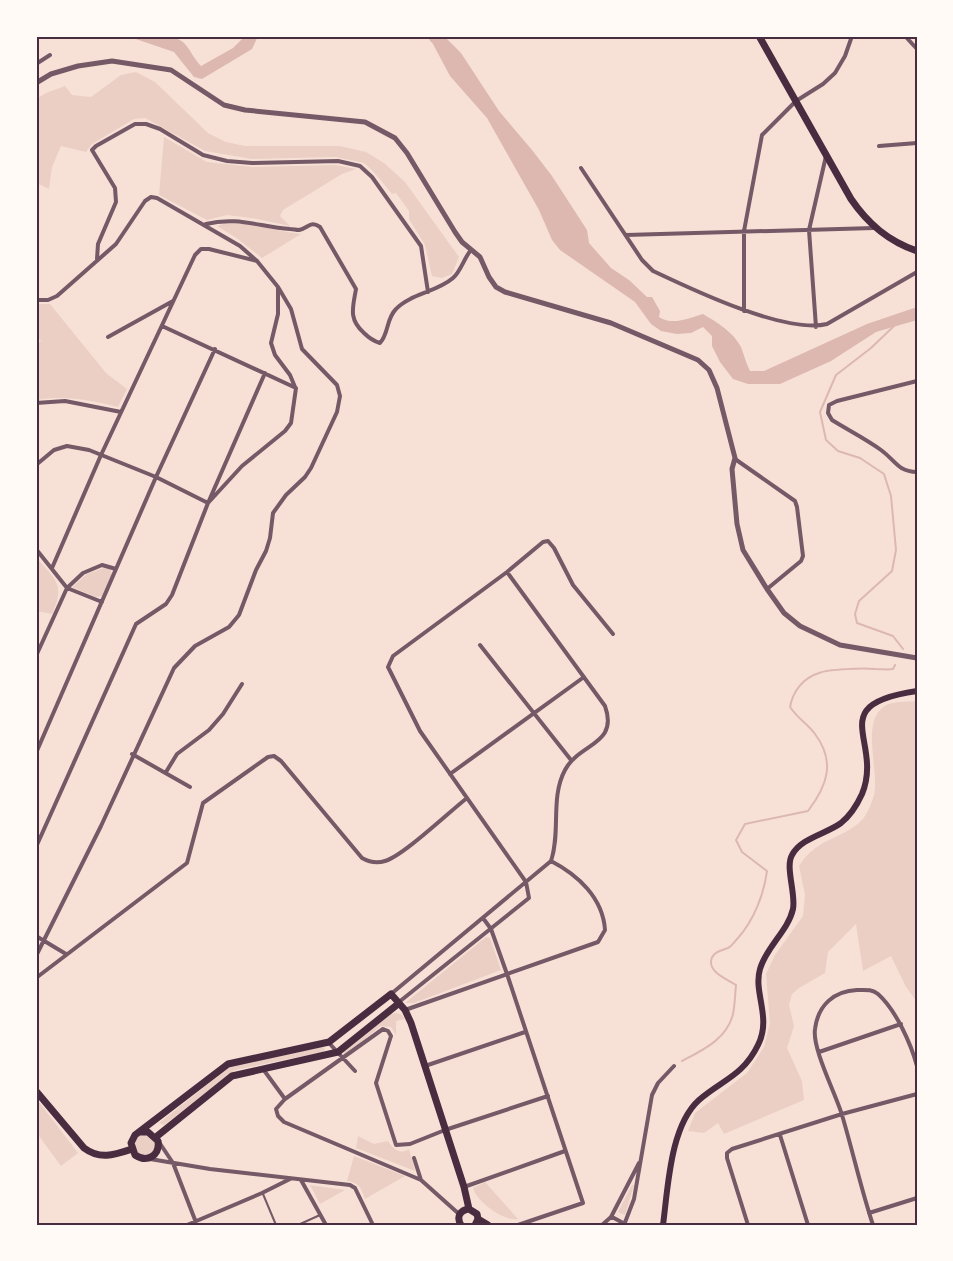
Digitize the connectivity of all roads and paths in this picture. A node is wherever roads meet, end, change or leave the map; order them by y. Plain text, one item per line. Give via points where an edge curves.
1 (759, 36) edge
2 (852, 36) edge
3 (906, 36) edge
4 (917, 40) edge
5 (916, 48) edge
6 (50, 56) dead end
7 (36, 64) edge
8 (36, 83) edge
9 (796, 101) junction
10 (917, 143) edge
11 (879, 146) dead end
12 (826, 155) junction
13 (581, 168) dead end
14 (206, 224) junction
15 (874, 228) junction
16 (809, 230) junction
17 (744, 231) junction
18 (625, 235) junction
19 (471, 250) junction
20 (917, 251) edge
21 (97, 260) junction
22 (257, 261) junction
23 (917, 272) edge
24 (278, 287) junction
25 (428, 292) junction
26 (36, 300) edge
27 (174, 301) junction
28 (744, 311) junction
29 (162, 326) junction
30 (816, 327) junction
31 (108, 337) dead end
32 (215, 349) junction
33 (265, 373) junction
34 (917, 381) edge
35 (296, 388) junction
36 (36, 403) edge
37 (121, 412) junction
38 (101, 455) junction
39 (735, 458) junction
40 (36, 465) edge
41 (917, 472) edge
42 (156, 477) junction
43 (208, 503) junction
44 (36, 549) edge
45 (52, 568) junction
46 (116, 569) junction
47 (507, 572) junction
48 (67, 588) junction
49 (767, 589) junction
50 (102, 602) junction
51 (613, 634) dead end
52 (480, 645) dead end
53 (36, 656) edge
54 (917, 658) edge
55 (584, 677) junction
56 (242, 684) dead end
57 (917, 691) edge
58 (533, 714) junction
59 (36, 753) edge
60 (132, 754) junction
61 (571, 760) junction
62 (166, 772) junction
63 (450, 774) junction
64 (190, 787) dead end
65 (466, 798) junction
66 (36, 847) edge
67 (551, 861) junction
68 (526, 882) junction
69 (483, 918) junction
70 (491, 929) junction
71 (36, 936) edge
72 (44, 942) junction
73 (66, 954) junction
74 (36, 956) edge
75 (507, 974) junction
76 (36, 978) edge
77 (391, 994) junction
78 (398, 1004) junction
79 (405, 1010) junction
80 (901, 1024) junction
81 (525, 1032) junction
82 (328, 1042) junction
83 (338, 1052) junction
84 (819, 1052) junction
85 (344, 1059) junction
86 (425, 1066) junction
87 (674, 1066) dead end
88 (917, 1066) edge
89 (263, 1069) junction
90 (355, 1071) dead end
91 (36, 1091) edge
92 (917, 1094) edge
93 (548, 1096) junction
94 (285, 1099) junction
95 (842, 1114) junction
96 (445, 1130) junction
97 (139, 1132) junction
98 (780, 1135) junction
99 (157, 1139) junction
100 (132, 1149) junction
101 (564, 1151) junction
102 (642, 1157) junction
103 (414, 1158) dead end
104 (147, 1159) junction
105 (173, 1163) junction
106 (291, 1178) junction
107 (301, 1180) junction
108 (422, 1180) junction
109 (464, 1187) junction
110 (262, 1193) junction
111 (917, 1198) edge
112 (469, 1209) junction
113 (869, 1213) junction
114 (321, 1215) junction
115 (459, 1215) junction
116 (611, 1217) junction
117 (477, 1222) edge
118 (196, 1223) edge
119 (187, 1225) edge
120 (276, 1225) edge
121 (298, 1225) edge
122 (326, 1225) edge
123 (373, 1225) edge
124 (461, 1225) edge
125 (488, 1225) edge
126 (518, 1225) edge
127 (602, 1225) edge
128 (625, 1225) edge
129 (663, 1225) edge
130 (747, 1225) edge
131 (808, 1225) edge
132 (873, 1225) edge

1 - 9 main road
2 - 9 street via 835,73
3 - 5 street
4 - 5 street
6 - 7 street
8 - 19 street via 78,66 112,61 171,70 224,105 365,122 395,138 454,232
9 - 12 main road
9 - 17 street via 762,135
10 - 11 street
12 - 15 main road via 851,199
12 - 16 street
13 - 18 street
14 - 21 street via 151,197 116,244
14 - 22 street
14 - 25 street via 219,220 300,230 311,223 320,227 356,289 352,318 373,341 380,343 385,338 389,320 401,304
15 - 16 street
15 - 20 main road
16 - 17 street
16 - 30 street
17 - 18 street
17 - 28 street
18 - 28 street via 653,271
19 - 25 street via 454,277
19 - 39 street via 480,257 496,287 505,292 611,323 698,360 709,370 717,388
21 - 25 street via 98,244 116,202 115,188 92,150 135,124 146,124 203,155 227,161 338,161 360,166 421,246
21 - 26 street via 57,296
22 - 24 street
22 - 27 street via 201,249
23 - 30 street
24 - 35 street via 278,314 271,343
24 - 60 street via 291,309 302,349 337,385 337,412 311,468 273,513 266,551 239,615 229,627 195,646 174,668
27 - 29 street
27 - 31 street
28 - 30 street
29 - 32 street
29 - 37 street
32 - 33 street
32 - 42 street
33 - 35 street
33 - 43 street
34 - 41 street via 837,401 830,405 828,413 832,420 883,451 898,467
35 - 43 street via 291,423
36 - 37 street via 65,402
37 - 38 street
38 - 40 street via 67,446 54,450
38 - 42 street
38 - 45 street
39 - 49 street via 732,469 743,550
39 - 49 street via 795,501 797,507 803,556
42 - 43 street
42 - 46 street
43 - 66 street via 172,595 166,604 136,624
44 - 45 street
45 - 48 street
46 - 48 street via 102,565 83,573
46 - 50 street
47 - 51 street via 548,541 573,585
47 - 55 street
47 - 63 street via 389,662 420,731
48 - 50 street
48 - 53 street
49 - 54 street via 784,613 800,626 840,645
50 - 59 street
52 - 58 street
55 - 58 street
55 - 61 street via 605,706 609,726 602,738
56 - 62 street via 224,714 177,754
57 - 129 main road via 885,697 866,712 861,730 867,776 858,802 840,824 804,843 791,855 793,909 760,966 764,1018 759,1044 737,1074 699,1100 683,1123 676,1142
58 - 61 street via 542,720
58 - 63 street
60 - 62 street
60 - 72 street
61 - 67 street via 559,784 556,845
62 - 64 street
63 - 65 street
65 - 68 street
65 - 73 street via 395,857 369,862 281,761 268,757 203,803 187,863
67 - 68 street
67 - 75 street via 580,880 601,910 605,930 598,942
68 - 69 street
68 - 70 street via 529,898
69 - 70 street
69 - 77 street
70 - 75 street
70 - 78 street
71 - 72 street
72 - 73 street
72 - 74 street
73 - 76 street
75 - 79 street
75 - 81 street
77 - 78 main road
77 - 82 main road
78 - 79 main road
78 - 83 main road
79 - 86 main road
80 - 84 street
80 - 84 street via 878,994 869,990 846,991 832,996 817,1017 814,1032
80 - 88 street
81 - 86 street
81 - 93 street
82 - 83 street
82 - 97 main road via 228,1064
83 - 85 street
83 - 89 main road
84 - 95 street
85 - 90 street
85 - 94 street
85 - 96 street via 383,1029 388,1031 391,1036 376,1083 396,1145 410,1144
86 - 96 main road
87 - 102 street via 652,1095
89 - 94 street
89 - 99 main road via 232,1076
91 - 100 main road via 89,1152 107,1156
92 - 95 street
93 - 96 street
93 - 101 street
94 - 108 street via 276,1109 284,1122
95 - 98 street
95 - 113 street
96 - 109 main road
97 - 99 main road via 148,1132
97 - 100 main road via 133,1138
98 - 130 street via 727,1153
98 - 131 street
99 - 104 main road via 158,1150
99 - 105 street
100 - 104 main road via 138,1158
101 - 109 street
101 - 126 street via 583,1203
102 - 116 street
102 - 128 street
103 - 108 street
104 - 105 street
105 - 106 street
105 - 118 street
106 - 107 street
106 - 110 street
107 - 114 street
107 - 123 street via 355,1188
108 - 115 street
109 - 112 main road
110 - 118 street
110 - 120 lane
111 - 113 street
112 - 115 main road
112 - 117 main road via 475,1212
113 - 132 street
114 - 121 lane
114 - 122 street
115 - 124 main road
116 - 127 street
116 - 128 street
117 - 125 main road
118 - 119 street

